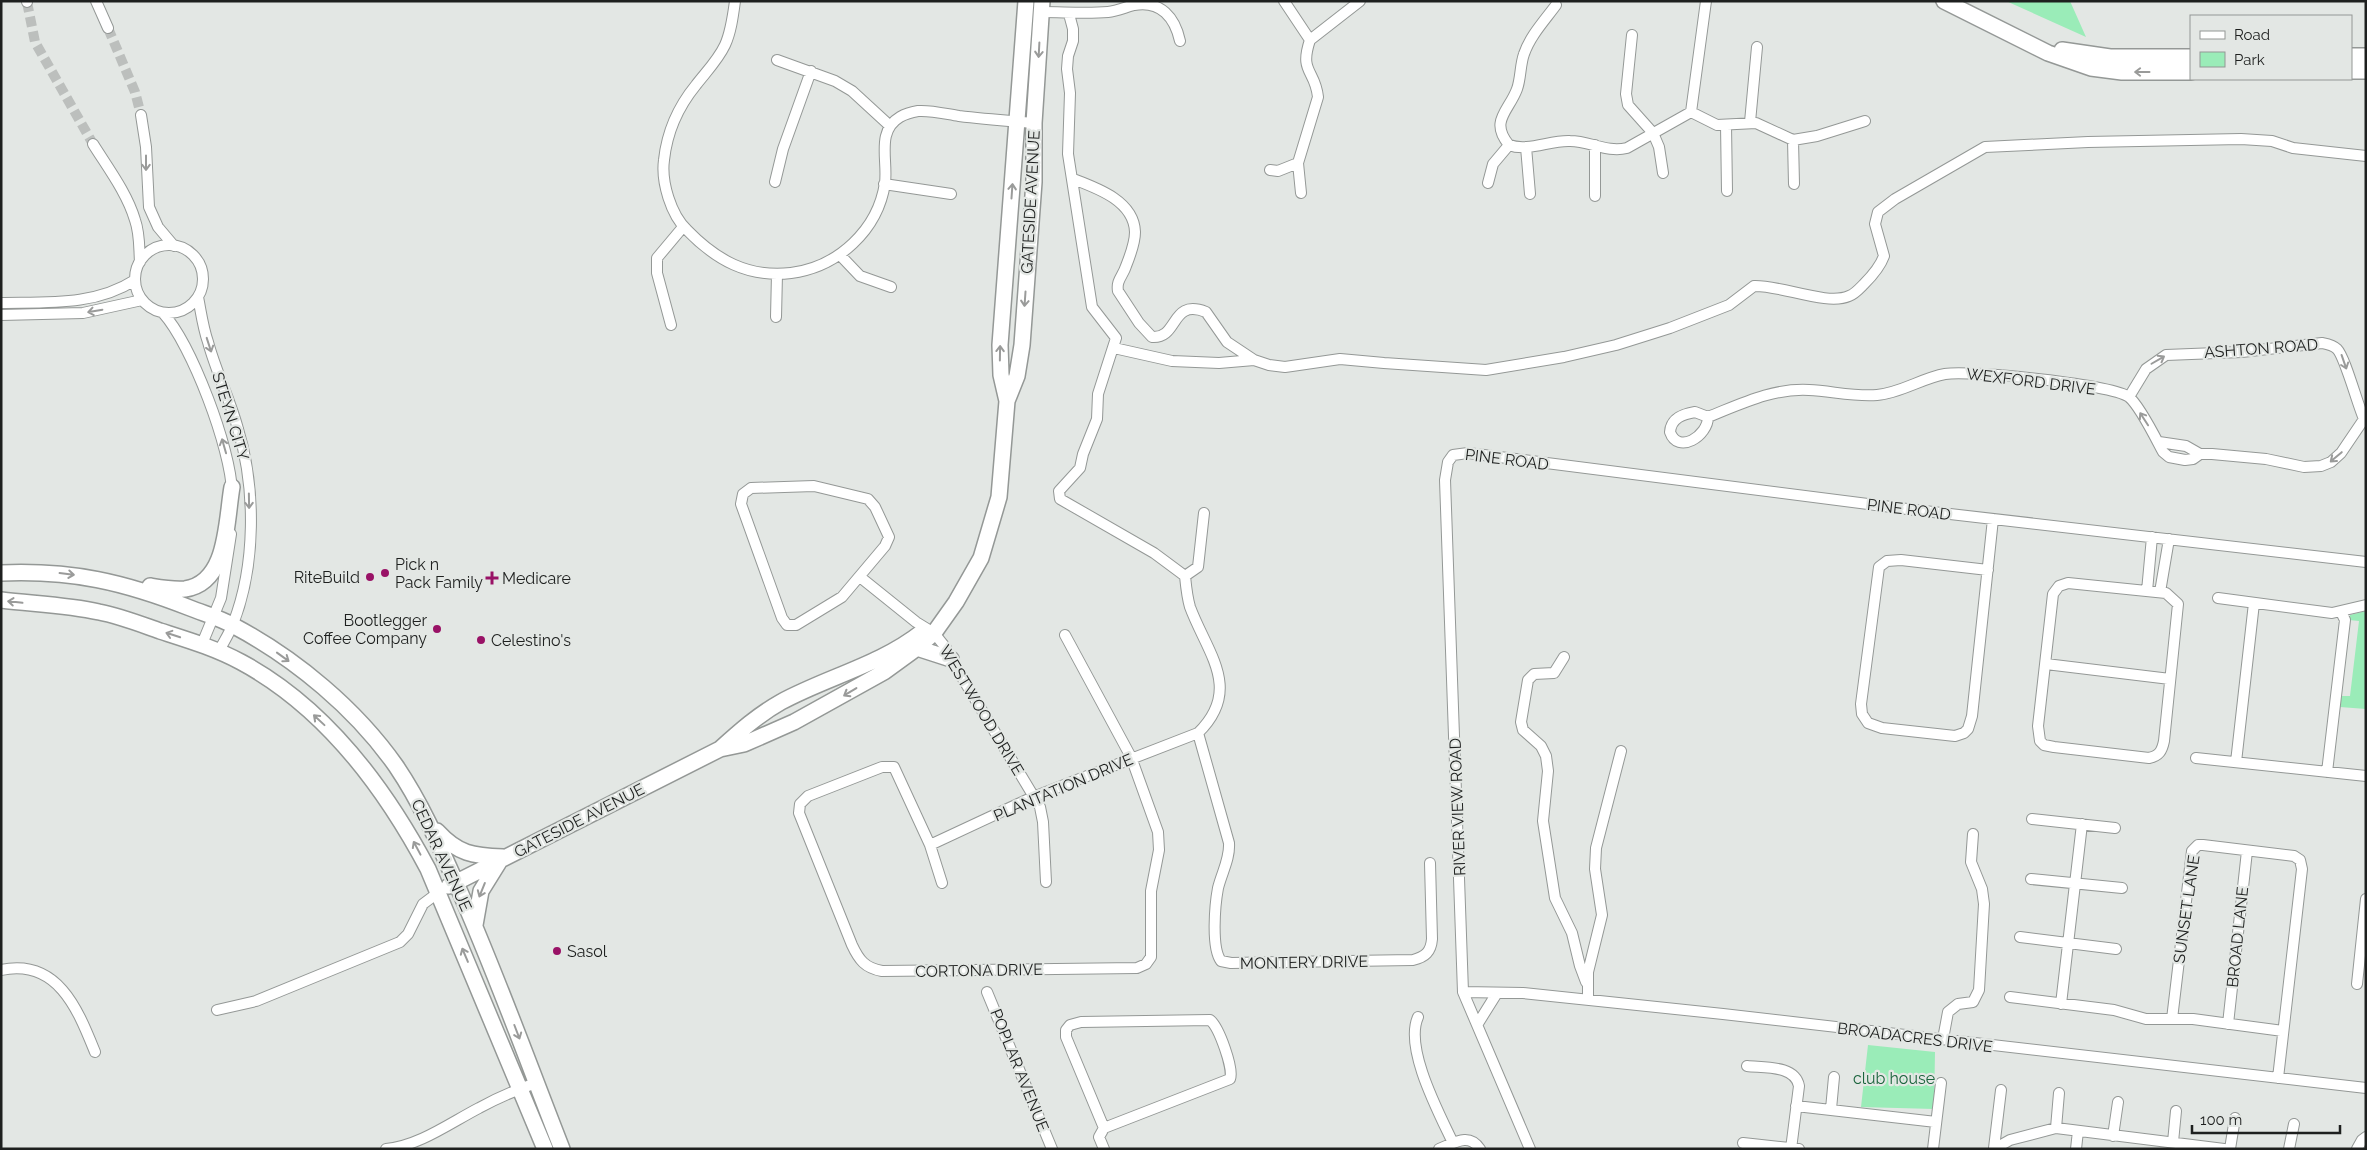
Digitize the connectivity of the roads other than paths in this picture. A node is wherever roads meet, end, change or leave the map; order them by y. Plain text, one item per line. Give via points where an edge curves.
1 (96, 1) edge
2 (735, 1) edge
3 (1026, 1) edge
4 (1284, 1) edge
5 (1360, 1) edge
6 (1706, 1) edge
7 (1944, 1) edge
8 (1556, 5) dead end
9 (1042, 6) edge
10 (1069, 14) junction
11 (108, 28) tunnel mouth
12 (1632, 35) dead end
13 (1310, 40) junction
14 (1180, 41) dead end
15 (2034, 45) junction
16 (1757, 47) dead end
17 (2352, 56) edge
18 (2366, 56) edge
19 (2190, 57) edge
20 (777, 60) dead end
21 (811, 71) junction
22 (2352, 71) edge
23 (2366, 71) edge
24 (2190, 72) edge
25 (1691, 112) junction
26 (141, 115) tunnel mouth
27 (1865, 121) dead end
28 (1018, 122) junction
29 (1750, 122) junction
30 (1034, 123) junction
31 (889, 125) junction
32 (1726, 125) junction
33 (1653, 133) junction
34 (1793, 140) junction
35 (93, 144) tunnel mouth
36 (1595, 144) junction
37 (1508, 145) junction
38 (1526, 147) junction
39 (2366, 156) edge
40 (1298, 163) junction
41 (1270, 170) dead end
42 (1663, 173) dead end
43 (1073, 179) junction
44 (775, 182) dead end
45 (1488, 183) dead end
46 (884, 184) junction
47 (1794, 184) dead end
48 (1727, 191) dead end
49 (1301, 193) dead end
50 (952, 194) dead end
51 (1530, 194) dead end
52 (1595, 196) dead end
53 (683, 227) junction
54 (174, 246) junction
55 (840, 255) junction
56 (140, 262) junction
57 (777, 274) junction
58 (135, 280) junction
59 (891, 287) dead end
60 (198, 298) junction
61 (142, 300) junction
62 (1, 303) edge
63 (163, 313) junction
64 (1, 315) edge
65 (776, 317) dead end
66 (671, 325) dead end
67 (1114, 348) junction
68 (1254, 360) junction
69 (2129, 397) junction
70 (1007, 401) junction
71 (1708, 417) dead end
72 (2365, 419) edge
73 (2159, 442) junction
74 (1453, 454) joint
75 (2200, 454) junction
76 (232, 487) junction
77 (1204, 513) dead end
78 (1993, 518) junction
79 (2152, 537) junction
80 (2168, 539) junction
81 (2366, 562) edge
82 (1988, 570) junction
83 (1, 573) edge
84 (1185, 576) junction
85 (860, 577) junction
86 (114, 582) junction
87 (2147, 591) junction
88 (2160, 592) junction
89 (2218, 598) dead end
90 (1, 600) edge
91 (2254, 603) junction
92 (2366, 605) edge
93 (2341, 612) junction
94 (214, 617) junction
95 (233, 625) junction
96 (934, 627) junction
97 (1064, 635) dead end
98 (202, 644) junction
99 (917, 648) junction
100 (219, 651) junction
101 (1564, 657) dead end
102 (951, 660) junction
103 (2046, 664) junction
104 (2170, 679) junction
105 (1198, 733) junction
106 (720, 749) junction
107 (1621, 750) dead end
108 (1131, 758) junction
109 (2196, 758) dead end
110 (2236, 762) junction
111 (2327, 772) junction
112 (2366, 776) edge
113 (1033, 797) junction
114 (2032, 818) dead end
115 (431, 824) junction
116 (2082, 824) junction
117 (2115, 828) dead end
118 (1973, 834) dead end
119 (930, 845) junction
120 (2247, 850) junction
121 (503, 858) junction
122 (1430, 864) dead end
123 (2031, 879) dead end
124 (456, 882) junction
125 (1046, 882) dead end
126 (942, 883) dead end
127 (2075, 883) junction
128 (2122, 888) dead end
129 (439, 892) junction
130 (2366, 899) edge
131 (475, 925) junction
132 (2020, 937) dead end
133 (2068, 943) junction
134 (2363, 946) edge
135 (2116, 949) dead end
136 (1, 970) edge
137 (1586, 982) junction
138 (2357, 984) dead end
139 (987, 992) dead end
140 (1464, 992) junction
141 (1497, 993) junction
142 (2010, 997) dead end
143 (1588, 1000) junction
144 (2061, 1004) junction
145 (217, 1010) dead end
146 (1418, 1017) dead end
147 (2172, 1019) junction
148 (2228, 1024) junction
149 (1477, 1026) junction
150 (2283, 1031) junction
151 (1943, 1039) junction
152 (95, 1052) dead end
153 (1747, 1066) dead end
154 (1834, 1077) dead end
155 (2278, 1078) junction
156 (536, 1083) junction
157 (1941, 1083) dead end
158 (2366, 1088) edge
159 (520, 1089) junction
160 (2001, 1090) dead end
161 (2060, 1094) dead end
162 (2118, 1102) dead end
163 (1796, 1106) junction
164 (1831, 1109) junction
165 (2176, 1110) dead end
166 (2235, 1118) dead end
167 (1936, 1122) junction
168 (2294, 1124) dead end
169 (1104, 1128) junction
170 (2056, 1128) junction
171 (2078, 1131) junction
172 (2113, 1136) junction
173 (2366, 1136) edge
174 (2172, 1142) junction
175 (1453, 1143) junction
176 (1742, 1143) dead end
177 (2158, 1145) edge
178 (1102, 1148) edge
179 (1794, 1148) edge
180 (1994, 1148) edge
181 (386, 1149) edge
182 (545, 1149) edge
183 (562, 1149) edge
184 (1052, 1149) edge
185 (1439, 1149) edge
186 (1480, 1149) edge
187 (1530, 1149) edge
188 (1933, 1149) edge
189 (2076, 1149) edge
190 (2224, 1149) edge
191 (2230, 1149) edge
192 (2289, 1149) edge
193 (2358, 1149) edge

1 - 11 street
2 - 53 street via 726,44 680,108 667,146 664,162 667,192
3 - 28 street, GATESIDE AVENUE
4 - 13 street
5 - 13 street
6 - 25 street
7 - 15 street
8 - 37 street via 1529,42 1518,87 1502,116 1501,133
9 - 10 street
9 -> 30 street, GATESIDE AVENUE
10 - 14 street via 1154,5 1162,8 1177,26
10 - 43 street via 1074,41 1067,69 1070,93 1068,154
12 - 33 street via 1626,88 1628,105
13 - 40 street via 1305,62 1318,97
15 - 19 street via 2110,57
24 -> 15 street via 2102,70 2048,53
16 - 29 street
17 - 18 street
20 - 21 street
21 - 31 street via 852,91
21 - 44 street via 783,149
22 - 23 street
25 - 32 street via 1711,123
25 - 33 street
26 -> 54 street via 149,207 158,227
27 - 34 street
28 - 30 street
28 - 31 street via 920,111
70 -> 28 street, GATESIDE AVENUE via 1001,375 1000,345
29 - 32 street
29 - 34 street via 1762,124
30 -> 70 street, GATESIDE AVENUE via 1034,182 1022,345
31 - 46 street via 885,134
32 - 48 street
33 - 36 street via 1618,150
33 - 42 street
34 - 47 street
35 - 56 street via 135,218
36 - 38 street via 1569,140
36 - 52 street
37 - 38 street
37 - 45 street via 1493,164
38 - 51 street
39 - 68 street via 2241,139 2080,142 1985,148 1878,212 1875,224 1884,256 1870,278 1850,296 1825,299 1754,286 1729,305 1643,336 1564,357 1486,370 1340,359 1285,368
40 - 41 street via 1278,171
40 - 49 street
43 - 67 street via 1092,307 1116,338
43 - 68 street via 1115,199 1132,218 1135,232 1131,252 1117,285 1146,331 1158,338 1180,313 1190,308 1199,309 1206,312 1227,342
46 - 50 street
46 - 55 street via 874,215 852,246
53 - 57 street via 723,261 750,271
53 - 66 street via 659,254 656,266
54 - 56 street via 158,247
54 - 60 street via 185,249 200,265 203,287
55 - 57 street via 812,268
55 - 59 street via 860,276
56 - 58 street
57 - 65 street
58 - 61 street
58 - 62 street via 114,293 97,298
60 - 63 street via 183,310
60 -> 95 street, STEYN CITY via 208,343 240,435 249,483 249,550
61 - 63 street
61 -> 64 street via 83,313
76 -> 63 street, STEYN CITY via 226,454 209,404 181,339
67 - 68 street via 1172,361 1220,363
67 - 84 street via 1098,394 1093,433 1080,468 1059,491 1060,499 1154,553
69 - 71 street, WEXFORD DRIVE via 2040,379 1958,373 1931,377 1877,396 1782,391
69 -> 72 street, ASHTON ROAD via 2146,369 2166,355 2322,344 2333,346 2342,355
73 -> 69 street
70 - 96 street, GATESIDE AVENUE via 998,497 988,539 969,582
72 -> 75 street via 2341,453 2320,466 2304,467
73 - 75 street via 2186,446
73 - 75 street via 2162,452 2169,457 2190,460
74 - 78 street, PINE ROAD via 1468,453
74 - 140 street, RIVER VIEW ROAD via 1445,480
76 - 86 street via 220,558 205,581 192,587 174,589
76 - 94 street, STEYN CITY via 230,553
77 - 84 street via 1198,568
78 - 79 street, PINE ROAD
78 - 82 street
79 - 80 street, PINE ROAD
79 - 87 street
80 - 81 street, PINE ROAD
80 - 88 street
82 - 82 street via 1978,678 1968,729 1955,736 1882,728 1868,723 1862,714 1861,704 1879,567 1887,561 1901,560
83 -> 86 street, CEDAR AVENUE via 53,572
84 - 105 street via 1190,605 1211,650 1218,674 1216,710 1211,721
85 - 85 street via 842,597 796,625 787,625 741,504 743,494 751,488 814,486 868,499 889,537
85 - 96 street via 916,622
86 - 94 street, CEDAR AVENUE
87 - 88 street
87 - 103 street via 2076,584 2059,586 2053,594
88 - 104 street via 2172,596 2179,609
89 - 91 street
98 -> 90 street, CEDAR AVENUE via 100,612
91 - 93 street
91 - 110 street
92 - 93 street
93 - 111 street via 2345,620
94 - 95 street, CEDAR AVENUE
94 - 98 street, STEYN CITY
95 - 100 street, STEYN CITY
95 -> 115 street, CEDAR AVENUE via 298,668 352,714 394,765
96 - 99 street, GATESIDE AVENUE
96 - 102 street, WESTWOOD DRIVE
96 - 106 street, GATESIDE AVENUE via 885,656 783,701 755,718
97 - 108 street, CORTONA DRIVE
98 - 100 street, CEDAR AVENUE
99 - 102 street
99 -> 106 street, GATESIDE AVENUE via 884,672 794,722 744,744
129 -> 100 street, CEDAR AVENUE via 383,793 340,742 293,697 266,677
101 - 137 street via 1554,674 1534,674 1528,680 1520,717 1522,727 1545,752 1548,771 1544,821 1555,898 1572,933
102 - 113 street, WESTWOOD DRIVE
103 - 104 street
103 - 104 street via 2038,732 2041,744 2054,747 2149,758 2157,756 2162,752 2164,742
105 - 108 street, PLANTATION DRIVE
105 - 122 street, MONTERY DRIVE via 1229,843 1228,859 1216,898 1216,949 1221,961 1295,963 1422,957 1431,948 1432,939
106 - 121 street, GATESIDE AVENUE
107 - 137 street via 1598,840 1595,869 1602,920
108 - 113 street, PLANTATION DRIVE
108 - 119 street, CORTONA DRIVE via 1160,841 1151,891 1152,952 1142,966 882,971 865,966 852,945 802,820 800,804 808,796 891,766 896,769
109 - 110 street
110 - 111 street
111 - 112 street
113 - 119 street, PLANTATION DRIVE
113 - 125 street, WESTWOOD DRIVE via 1042,813
114 - 116 street
115 - 121 street via 448,843 465,853
115 - 124 street, CEDAR AVENUE
116 - 117 street
116 - 127 street
118 - 151 street via 1972,867 1982,889 1984,904 1979,990 1973,1002 1958,1004 1948,1012
119 - 126 street, CORTONA DRIVE
120 - 147 street, SUNSET LANE via 2198,845 2192,851
120 - 148 street, BROAD LANE
120 - 150 street, SUNSET LANE via 2294,856 2301,863
121 - 124 street, GATESIDE AVENUE
121 -> 131 street via 480,891
123 - 127 street
124 - 129 street, GATESIDE AVENUE
124 - 131 street, CEDAR AVENUE
127 - 128 street
127 - 133 street
129 - 145 street via 423,904 408,934 400,942 256,1001
159 -> 129 street, CEDAR AVENUE
130 - 134 street
131 -> 156 street, CEDAR AVENUE
132 - 133 street
133 - 135 street
133 - 144 street
134 - 138 street
136 - 152 street via 27,969 58,984 78,1011
137 - 143 street
139 - 184 street, POPLAR AVENUE
140 - 141 street, BROADACRES DRIVE
140 - 149 street, RIVER VIEW ROAD
141 - 143 street, BROADACRES DRIVE
141 - 149 street
142 - 144 street
143 - 151 street, BROADACRES DRIVE
144 - 147 street via 2114,1010 2138,1018
146 - 175 street via 1414,1034 1419,1063
147 - 148 street
148 - 150 street
149 - 187 street, RIVER VIEW ROAD
150 - 155 street, SUNSET LANE
151 - 155 street, BROADACRES DRIVE
153 - 163 street via 1788,1071 1795,1075 1799,1086
154 - 164 street
155 - 158 street, BROADACRES DRIVE
156 - 159 street
156 - 183 street, CEDAR AVENUE
157 - 167 street
159 - 181 street via 406,1145
159 - 182 street, CEDAR AVENUE
160 - 180 street
161 - 170 street
162 - 172 street
163 - 164 street
163 - 179 street
164 - 167 street
165 - 174 street
166 - 191 street
167 - 188 street
168 - 192 street
169 - 169 street via 1227,1082 1231,1072 1214,1023 1210,1020 1080,1022 1070,1025 1066,1036
169 - 178 street via 1099,1137
170 - 171 street
170 - 180 street via 2024,1135
171 - 172 street
171 - 189 street
172 - 177 street
173 - 193 street
174 - 177 street
174 - 190 street
175 - 185 street
175 - 186 street via 1467,1139
176 - 179 street

